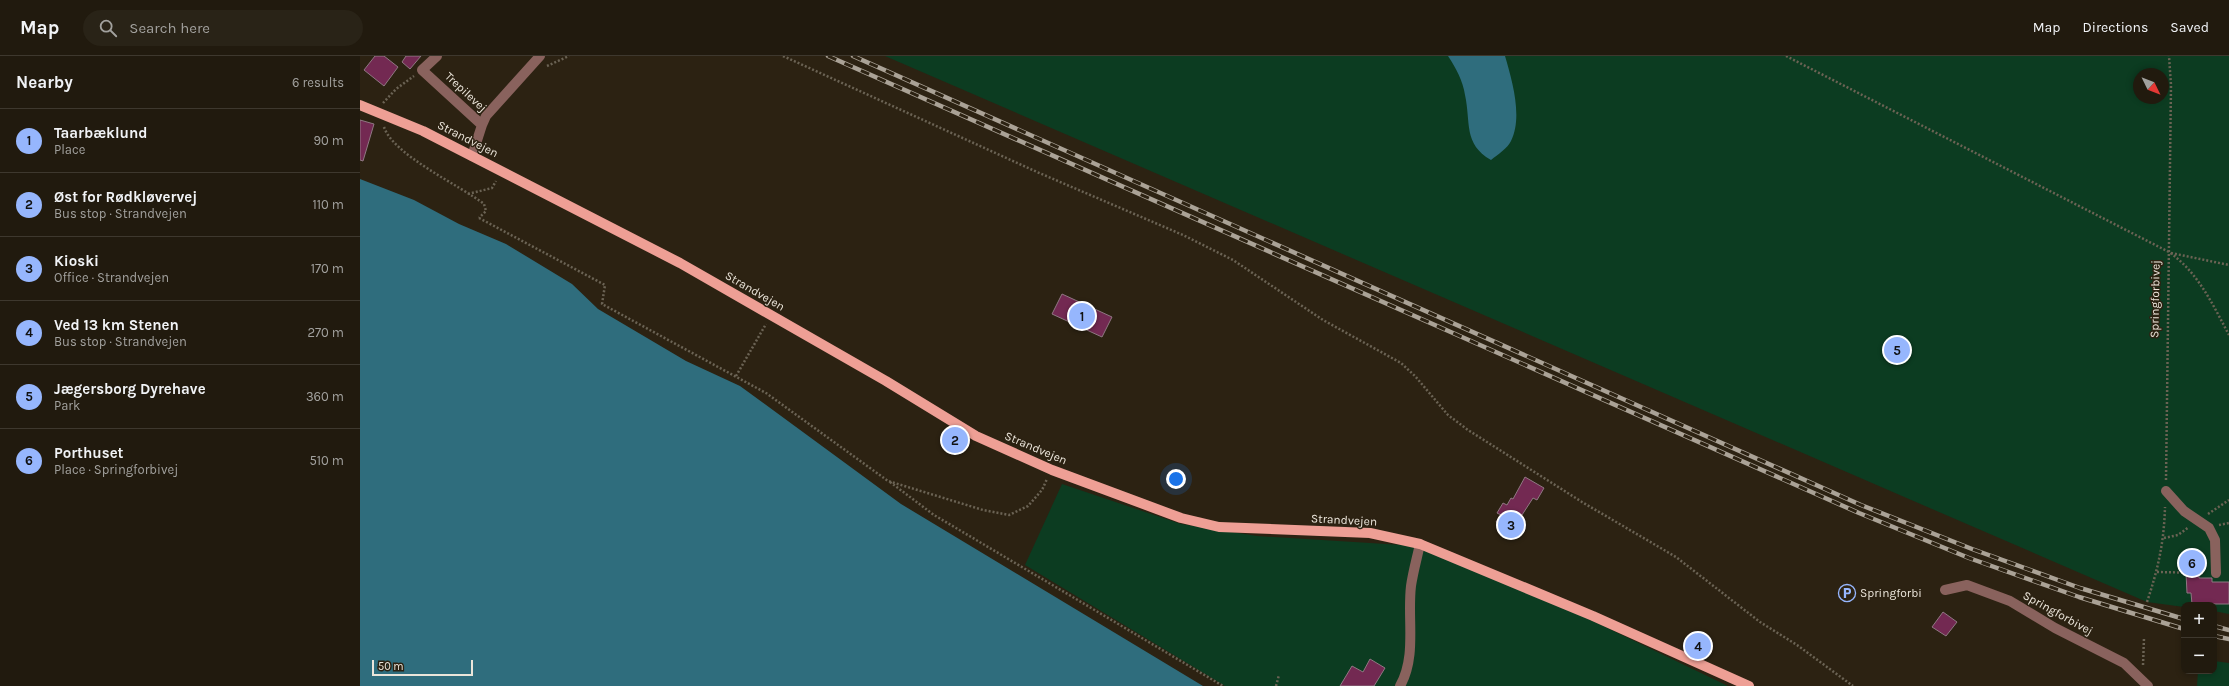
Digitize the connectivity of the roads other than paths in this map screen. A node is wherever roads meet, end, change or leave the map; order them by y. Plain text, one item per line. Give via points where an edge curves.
1 (437, 56) edge
2 (540, 56) edge
3 (360, 105) edge
4 (482, 125) junction
5 (472, 156) junction
6 (2166, 491) road end
7 (1420, 544) junction
8 (2216, 573) road end
9 (1945, 590) dead end
10 (2146, 684) edge
11 (1400, 686) edge
12 (1749, 686) edge

1 - 4 street, Trepilevej via 422,70
2 - 4 street via 486,116
3 - 5 main road, Strandvejen via 423,131
4 - 5 street, Trepilevej
5 - 7 main road, Strandvejen via 680,263 886,380 976,436 1052,470 1181,518 1219,527 1370,533
6 - 8 street via 2184,511 2209,528 2215,540
7 - 11 street via 1411,587 1406,675
7 - 12 main road, Strandvejen via 1593,616
9 - 10 street, Springforbivej via 1966,585 2010,601 2055,628 2124,663

